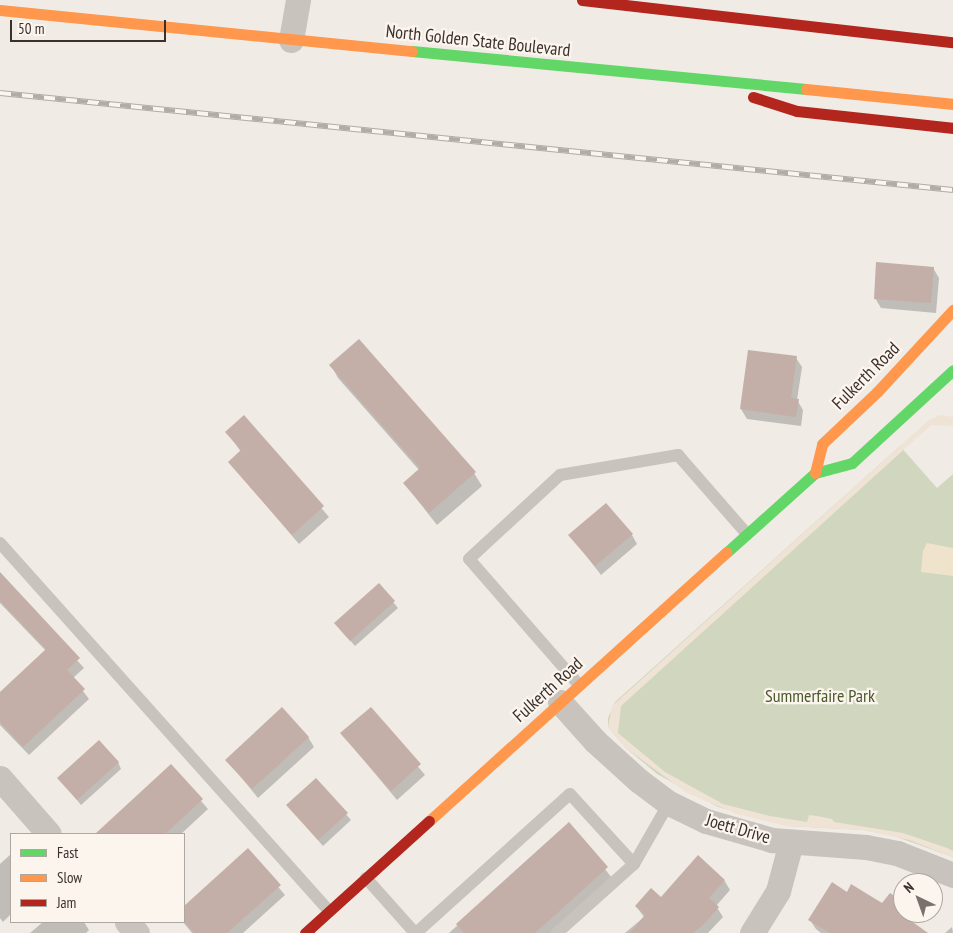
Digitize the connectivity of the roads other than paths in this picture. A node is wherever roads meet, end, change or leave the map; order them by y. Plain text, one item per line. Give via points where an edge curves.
1 (298, 0) edge
2 (582, 0) edge
3 (0, 10) edge
4 (292, 40) junction
5 (953, 42) edge
6 (697, 80) junction
7 (953, 104) edge
8 (953, 128) edge
9 (953, 310) edge
10 (951, 377) edge
11 (815, 473) junction
12 (747, 534) junction
13 (0, 543) edge
14 (579, 685) junction
15 (560, 702) junction
16 (0, 778) edge
17 (669, 803) junction
18 (48, 833) edge
19 (791, 842) junction
20 (634, 864) junction
21 (953, 875) edge
22 (366, 878) junction
23 (329, 911) junction
24 (128, 923) edge
25 (137, 933) edge
26 (304, 933) edge
27 (416, 933) edge
28 (557, 933) edge
29 (752, 933) edge

1 - 4 street
2 - 5 main road via 758,14
3 - 4 main road, North Golden State Boulevard
4 - 6 main road, North Golden State Boulevard
6 - 7 main road, North Golden State Boulevard
6 - 8 main road via 797,111
9 - 11 main road, Fulkerth Road via 877,392 822,444
10 - 11 main road, Fulkerth Road via 852,463
11 - 12 main road, Fulkerth Road
12 - 14 main road, Fulkerth Road
12 - 14 lane via 678,455 560,475 469,559
13 - 23 lane
14 - 15 main road, Fulkerth Road
15 - 17 street, Joett Drive via 608,754
15 - 22 main road, Fulkerth Road
16 - 18 street
17 - 19 street, Joett Drive via 723,827 755,837
17 - 20 lane
19 - 21 street, Joett Drive via 882,850 914,858
19 - 29 street via 778,891
20 - 27 lane via 570,794
20 - 28 lane
22 - 23 main road, Fulkerth Road
22 - 27 lane
23 - 26 main road, Fulkerth Road
24 - 25 street

